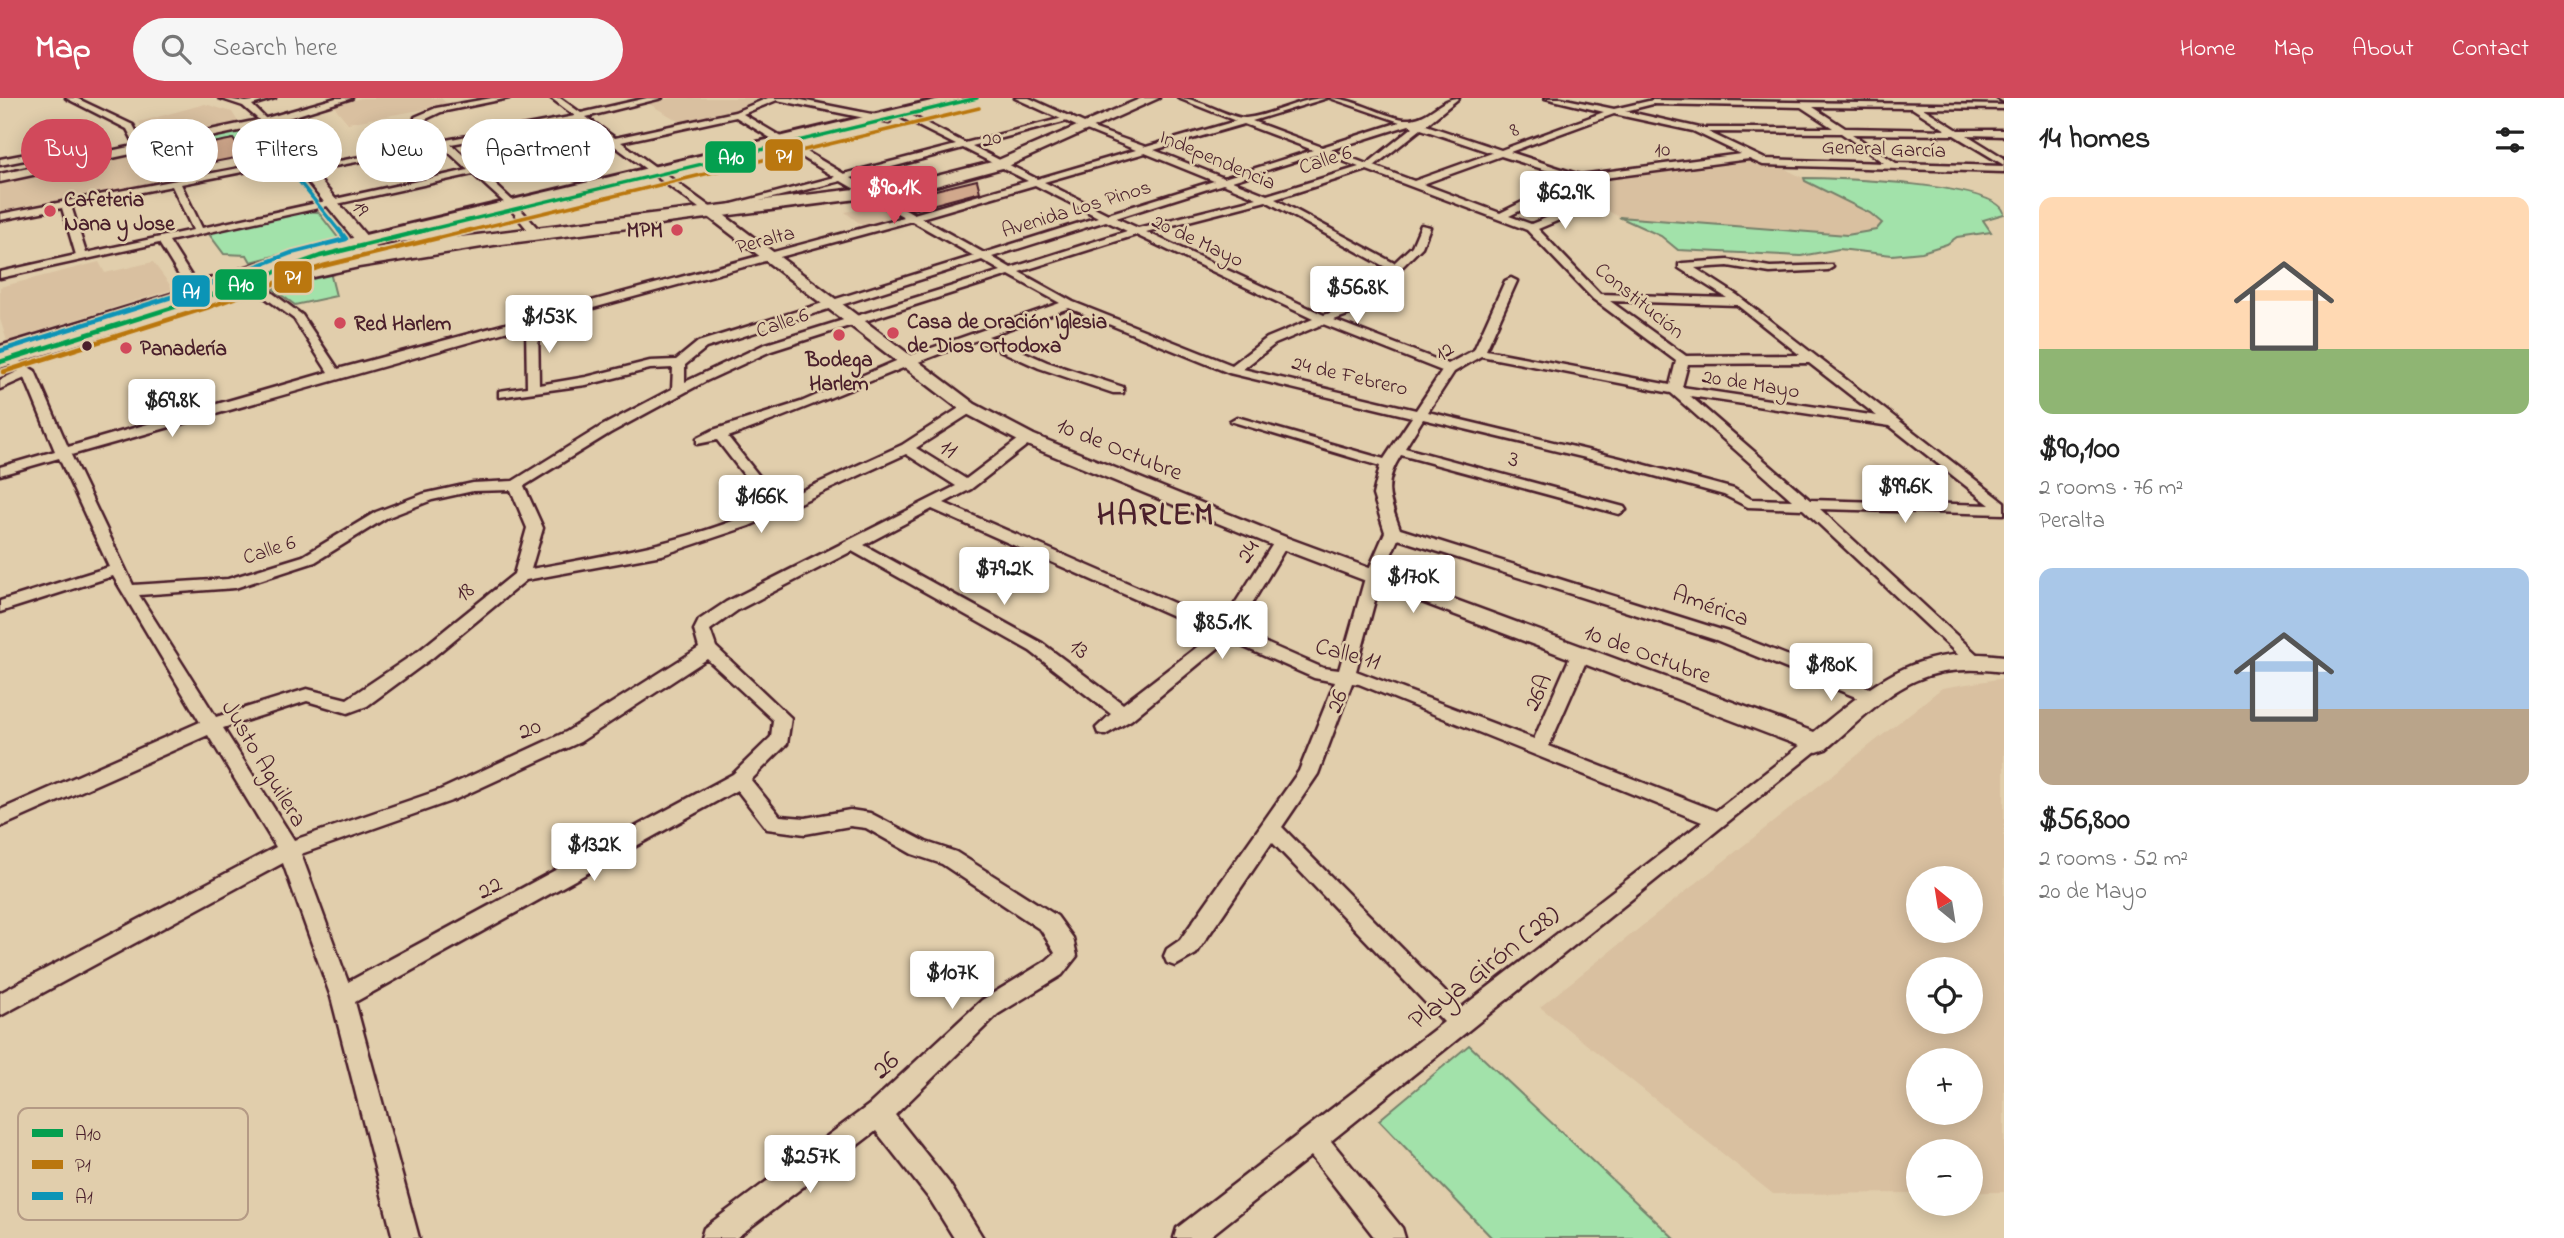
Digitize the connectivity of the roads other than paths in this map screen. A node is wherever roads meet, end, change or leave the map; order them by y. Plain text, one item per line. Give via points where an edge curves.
1 (88, 98) edge
2 (223, 98) edge
3 (271, 98) edge
4 (347, 98) edge
5 (505, 98) edge
6 (555, 98) edge
7 (658, 98) edge
8 (777, 98) edge
9 (959, 98) edge
10 (977, 98) edge
11 (1020, 98) edge
12 (1153, 98) edge
13 (1182, 98) edge
14 (1323, 98) edge
15 (1334, 98) edge
16 (1455, 98) edge
17 (1549, 98) edge
18 (1794, 98) edge
19 (1900, 98) edge
20 (74, 99) edge
21 (1570, 101) edge
22 (246, 104) junction
23 (1804, 105) junction
24 (1913, 106) junction
25 (2004, 107) edge
26 (1612, 112) junction
27 (737, 114) junction
28 (893, 117) junction
29 (580, 118) junction
30 (1068, 118) junction
31 (262, 119) edge
32 (275, 119) edge
33 (418, 119) edge
34 (1244, 121) junction
35 (1416, 124) junction
36 (126, 125) edge
37 (1087, 127) junction
38 (1696, 129) junction
39 (1845, 132) junction
40 (1958, 132) junction
41 (2004, 133) edge
42 (447, 141) edge
43 (615, 141) edge
44 (615, 142) edge
45 (785, 143) junction
46 (962, 146) junction
47 (447, 147) edge
48 (1146, 149) junction
49 (1321, 150) junction
50 (126, 152) edge
51 (1506, 153) junction
52 (1751, 156) junction
53 (21, 158) edge
54 (461, 160) edge
55 (0, 162) edge
56 (2004, 162) edge
57 (1001, 164) junction
58 (1893, 165) junction
59 (1368, 167) junction
60 (2004, 170) edge
61 (656, 173) junction
62 (461, 175) edge
63 (842, 177) junction
64 (0, 178) edge
65 (1579, 178) junction
66 (1223, 181) junction
67 (176, 182) joint
68 (313, 182) edge
69 (484, 182) edge
70 (1037, 182) junction
71 (1415, 184) junction
72 (871, 195) junction
73 (1566, 195) junction
74 (1267, 198) junction
75 (330, 203) junction
76 (66, 204) junction
77 (512, 206) junction
78 (711, 212) junction
79 (1501, 216) junction
80 (0, 217) edge
81 (912, 218) junction
82 (1108, 218) junction
83 (1425, 227) dead end
84 (1531, 228) junction
85 (199, 231) junction
86 (1135, 232) junction
87 (537, 234) junction
88 (162, 239) junction
89 (369, 249) junction
90 (773, 256) junction
91 (82, 257) junction
92 (982, 257) junction
93 (1828, 267) dead end
94 (1395, 268) junction
95 (1011, 272) junction
96 (0, 275) edge
97 (1511, 281) dead end
98 (251, 282) junction
99 (200, 293) junction
100 (1597, 297) junction
101 (1738, 302) junction
102 (834, 303) junction
103 (1069, 303) junction
104 (143, 307) junction
105 (856, 320) junction
106 (1324, 320) junction
107 (532, 321) junction
108 (977, 336) junction
109 (1479, 352) junction
110 (2, 357) edge
111 (1811, 359) junction
112 (1683, 360) junction
113 (907, 361) junction
114 (679, 364) junction
115 (1449, 369) junction
116 (1233, 370) junction
117 (29, 371) junction
118 (335, 374) junction
119 (0, 385) edge
120 (533, 389) junction
121 (1118, 390) dead end
122 (1675, 390) junction
123 (678, 391) junction
124 (504, 394) dead end
125 (969, 408) junction
126 (1419, 412) junction
127 (1237, 421) dead end
128 (1894, 424) junction
129 (718, 433) junction
130 (1028, 439) junction
131 (702, 441) dead end
132 (907, 448) junction
133 (1397, 450) junction
134 (63, 452) junction
135 (1388, 464) junction
136 (0, 471) edge
137 (516, 485) junction
138 (966, 486) junction
139 (933, 504) junction
140 (1807, 505) junction
141 (777, 508) junction
142 (1619, 510) dead end
143 (2004, 510) edge
144 (1393, 532) junction
145 (1281, 542) junction
146 (853, 545) junction
147 (119, 569) junction
148 (521, 576) junction
149 (1373, 578) junction
150 (128, 591) junction
151 (0, 607) edge
152 (1225, 634) junction
153 (708, 650) junction
154 (1579, 657) junction
155 (1973, 659) junction
156 (2004, 664) edge
157 (1345, 678) junction
158 (1874, 697) junction
159 (1125, 715) junction
160 (214, 724) junction
161 (1105, 728) dead end
162 (1817, 743) junction
163 (1539, 748) junction
164 (740, 779) junction
165 (0, 819) edge
166 (1717, 820) junction
167 (1271, 828) junction
168 (289, 850) junction
169 (1175, 956) dead end
170 (342, 997) junction
171 (0, 1005) edge
172 (1459, 1022) junction
173 (878, 1114) junction
174 (1313, 1139) junction
175 (406, 1238) edge
176 (714, 1238) edge
177 (970, 1238) edge
178 (1187, 1238) edge
179 (1392, 1238) edge

1 - 20 street
2 - 22 street, 19
3 - 22 street
4 - 32 street
5 - 33 street via 439,110
6 - 29 street, 10 de Octubre
7 - 29 street
8 - 27 street
8 - 28 street
9 - 28 main road
10 - 28 main road
11 - 30 street, Independencia
12 - 37 main road
13 - 34 street, Constitución
14 - 34 street, Peralta
15 - 35 street
16 - 35 street, Calle 6
17 - 21 street
18 - 23 street
19 - 24 street
20 - 36 street
21 - 26 street
22 - 31 street, 19
23 - 24 street, 8
23 - 26 street, 8 via 1677,101
23 - 39 street
24 - 25 street, 8
24 - 40 street
26 - 38 street
26 - 51 street, 8
27 - 43 street
27 - 45 street, 24 de Febrero
28 - 45 main road
28 - 46 street, 20 de Mayo
29 - 42 street
30 - 37 street, Independencia
30 - 46 street, 20
34 - 48 street, Peralta
34 - 49 street, Constitución
35 - 49 street, Avenida Los Pinos
35 - 51 street
35 - 59 street, Calle 6
37 - 48 street, Independencia
37 - 57 main road
38 - 39 street
38 - 52 street
39 - 40 street
39 - 58 street
40 - 41 street
40 - 56 street
44 - 61 street, 10 de Octubre
45 - 61 main road
45 - 63 street, 24 de Febrero
46 - 57 street, 20 de Mayo
46 - 63 street, 20
47 - 54 street
48 - 66 street, Independencia
48 - 70 street, Peralta
49 - 59 street, Constitución
49 - 66 street, Avenida Los Pinos
50 - 64 street
51 - 65 street
51 - 71 street, 8
52 - 58 street, General García via 1763,162
52 - 65 street, 10
53 - 55 street
57 - 70 street, 20 de Mayo
57 - 72 main road
58 - 60 street, General García
59 - 71 street, Constitución
59 - 74 street, Calle 6
61 - 77 main road
61 - 78 street, 10 de Octubre
62 - 75 street
63 - 72 street, 24 de Febrero
63 - 78 street, 20
65 - 73 street, 10
66 - 74 street, Independencia
66 - 82 street, Avenida Los Pinos
67 - 76 street
67 - 85 street
68 - 75 street, 19
69 - 77 street
70 - 81 street, Peralta
70 - 82 street, 20 de Mayo
71 - 79 street, Constitución
72 - 78 main road
72 - 81 street, 24 de Febrero
73 - 79 street, 10
73 - 84 street via 1587,205
74 - 86 street, Calle 6
74 - 94 street, Independencia
75 - 85 street
75 - 89 street, 19
76 - 80 street
76 - 91 street
77 - 87 street
77 - 89 main road
78 - 87 main road
78 - 90 street, 10 de Octubre
79 - 84 street, Constitución
81 - 90 street, Peralta
81 - 92 street, 24 de Febrero
82 - 86 street, 20 de Mayo
82 - 92 street, Avenida Los Pinos
83 - 94 street via 1414,250
84 - 100 street, Constitución
85 - 88 street
86 - 95 street, Calle 6
86 - 106 street, 20 de Mayo
87 - 89 main road
88 - 91 street
88 - 99 street
89 - 98 main road
89 - 99 main road via 286,260
90 - 102 street, 10 de Octubre
90 - 107 street, Peralta
91 - 96 street
92 - 95 street, 24 de Febrero
92 - 102 street, Avenida Los Pinos
93 - 101 street via 1683,266
94 - 106 street via 1384,291 1371,303
95 - 103 street, 24 de Febrero
95 - 105 street, Calle 6
97 - 109 street, 12
98 - 99 main road
98 - 104 main road
98 - 118 street via 298,317
99 - 104 main road
99 - 110 main road
100 - 101 street
100 - 112 street, Constitución
101 - 111 street
102 - 105 street, 10 de Octubre
102 - 114 street, Avenida Los Pinos via 702,345
103 - 108 street
103 - 116 street, 24 de Febrero
104 - 110 main road
105 - 113 street, 10 de Octubre
105 - 123 street, Calle 6 via 767,348
106 - 115 street, 20 de Mayo
106 - 116 street via 1271,341
107 - 118 street, Peralta
107 - 120 street
108 - 113 street
108 - 121 street
109 - 115 street, 12
109 - 122 street, 20 de Mayo
110 - 117 street
111 - 112 street
111 - 128 street
112 - 122 street, Constitución
113 - 125 street, 10 de Octubre
113 - 129 street via 806,405
114 - 120 street via 650,365
114 - 123 street
115 - 126 street, 12
116 - 126 street, 24 de Febrero
117 - 119 street
117 - 134 street, Justo Aguilera
118 - 134 street, Peralta
120 - 124 street
122 - 128 street, 20 de Mayo
122 - 140 street
123 - 137 street, Calle 6
125 - 130 street, 10 de Octubre
125 - 132 street, 18
126 - 133 street, 12
126 - 140 street, 24 de Febrero via 1729,492 1748,503
127 - 135 street
128 - 143 street
129 - 131 street
129 - 141 street
130 - 138 street
130 - 145 street, 10 de Octubre
132 - 138 street, 11
132 - 141 street, 18
133 - 135 street, 12
133 - 142 street, 3
134 - 136 street, Peralta
134 - 147 street, Justo Aguilera
135 - 144 street, 12 via 1380,495
137 - 148 street via 535,528
137 - 150 street, Calle 6 via 473,487 428,497 381,515 309,559 229,584
138 - 139 street
139 - 146 street
139 - 152 street, Calle 11
140 - 143 street, 24 de Febrero
140 - 155 street
141 - 148 street, 18 via 662,550
144 - 149 street, 26
144 - 158 street, América via 1722,636
145 - 149 street, 10 de Octubre
145 - 152 street, 24
146 - 153 street via 705,624 702,630
146 - 159 street, 13 via 1036,647
147 - 150 street, Justo Aguilera
147 - 151 street
148 - 160 street, 18 via 361,701 348,706 296,696
149 - 154 street, 10 de Octubre
149 - 157 street, 26
150 - 160 street, Justo Aguilera
152 - 157 street, Calle 11 via 1320,674
152 - 159 street, 24
153 - 164 street, 22 via 782,718 780,739
153 - 168 street, 20 via 573,737 447,795
154 - 162 street, 10 de Octubre
154 - 163 street, 26A
155 - 156 street
155 - 158 street via 1914,670
157 - 163 street, Calle 11 via 1361,678
157 - 167 street, 26 via 1308,774
158 - 162 street
159 - 161 street, 24
160 - 165 street, 18
160 - 168 street, Justo Aguilera
162 - 166 street, Playa Girón (28)
163 - 166 street, Calle 11
164 - 170 street, 22
164 - 173 street, 26 via 774,822 805,826 850,818 870,821 919,848 949,858 1049,923 1065,945 1066,956 1054,968 990,1007
166 - 172 street, Playa Girón (28)
167 - 169 street, 26 via 1188,947
167 - 172 street
168 - 170 street, Justo Aguilera
168 - 171 street, 20
170 - 175 street, Justo Aguilera
172 - 174 street, Playa Girón (28)
173 - 176 street, 26
173 - 177 street
174 - 178 street, Playa Girón (28)
174 - 179 street

